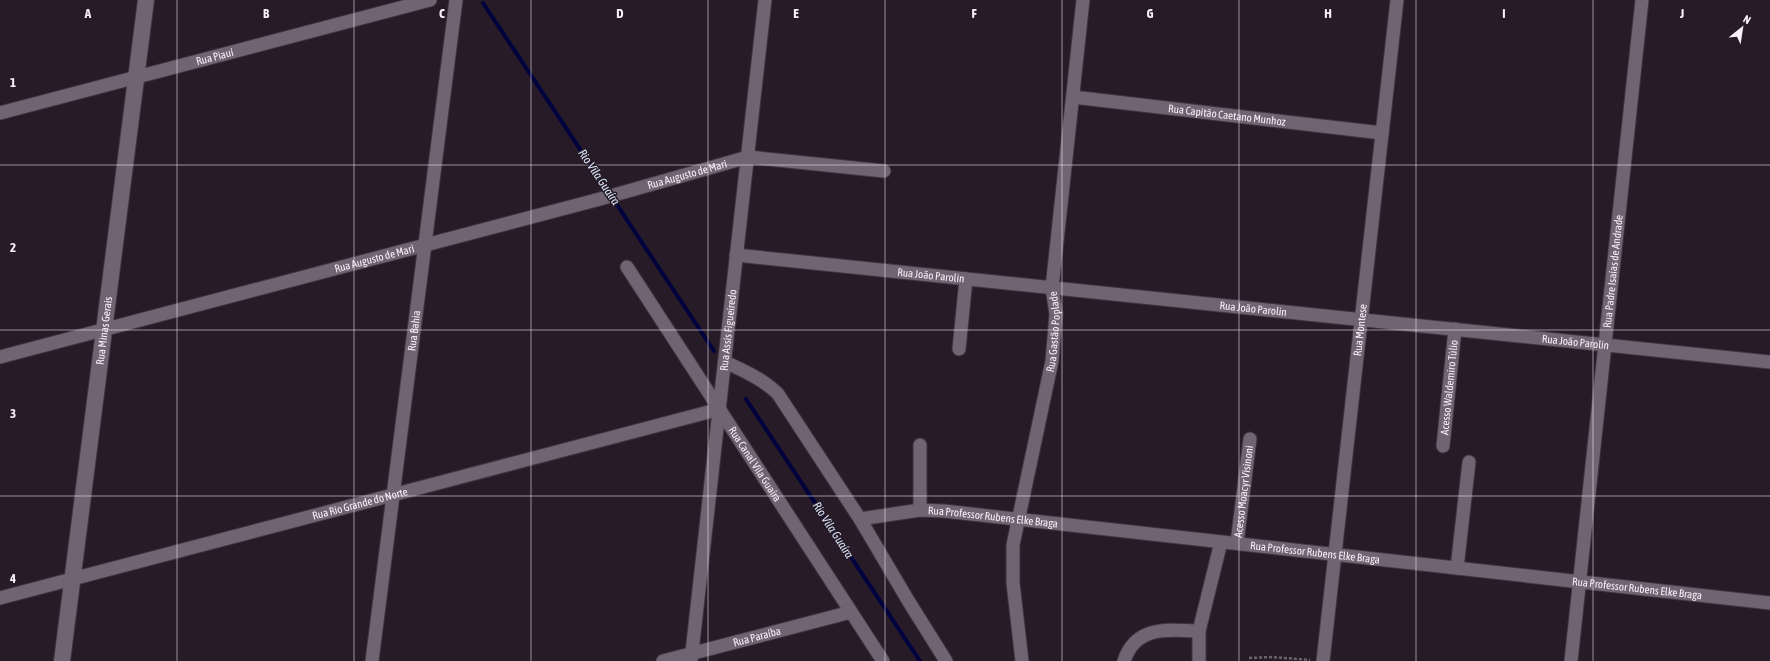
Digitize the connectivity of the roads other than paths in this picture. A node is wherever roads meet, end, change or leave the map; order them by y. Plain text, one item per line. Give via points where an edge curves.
1 (146, 0) edge
2 (430, 0) edge
3 (456, 0) edge
4 (765, 0) edge
5 (1083, 0) edge
6 (1397, 0) edge
7 (1642, 0) edge
8 (135, 78) junction
9 (1073, 97) junction
10 (0, 113) edge
11 (1382, 133) junction
12 (748, 157) junction
13 (884, 171) dead end
14 (425, 245) junction
15 (736, 255) junction
16 (627, 267) dead end
17 (966, 279) junction
18 (1052, 288) junction
19 (1361, 320) junction
20 (1455, 329) junction
21 (104, 330) junction
22 (1605, 345) junction
23 (959, 349) dead end
24 (0, 357) edge
25 (725, 362) junction
26 (1770, 362) edge
27 (720, 409) junction
28 (1250, 439) dead end
29 (920, 445) dead end
30 (1443, 446) dead end
31 (1470, 462) dead end
32 (393, 495) junction
33 (920, 510) junction
34 (860, 519) junction
35 (1018, 519) junction
36 (1221, 542) junction
37 (1237, 543) junction
38 (1335, 554) junction
39 (1457, 568) junction
40 (73, 579) junction
41 (1580, 581) junction
42 (0, 598) edge
43 (1770, 603) edge
44 (851, 612) junction
45 (1200, 631) junction
46 (691, 657) edge
47 (62, 661) edge
48 (372, 661) edge
49 (663, 661) edge
50 (883, 661) edge
51 (946, 661) edge
52 (1022, 661) edge
53 (1124, 661) edge
54 (1199, 661) edge
55 (1323, 661) edge
56 (1571, 661) edge

1 - 8 street, Rua Minas Gerais
2 - 8 street, Rua Piauí
3 - 14 street, Rua Bahia
4 - 12 street, Rua Assis Figueiredo
5 - 9 street, Rua Gastão Poplade
6 - 11 street, Rua Montese
7 - 22 street, Rua Padre Isaías de Andrade
8 - 10 street, Rua Piauí
8 - 21 street, Rua Minas Gerais
9 - 11 street, Rua Capitão Caetano Munhoz
9 - 18 street, Rua Gastão Poplade
11 - 19 street, Rua Montese
12 - 13 street
12 - 14 street, Rua Augusto de Mari
12 - 15 street, Rua Assis Figueiredo
14 - 21 street, Rua Augusto de Mari
14 - 32 street, Rua Bahia
15 - 17 street, Rua João Parolin
15 - 25 street, Rua Assis Figueiredo
16 - 27 street, Rua Canal Vila Guaíra
17 - 18 street, Rua João Parolin
17 - 23 street
18 - 19 street, Rua João Parolin
18 - 35 street, Rua Gastão Poplade via 1056,314 1052,361
19 - 20 street, Rua João Parolin
19 - 38 street, Rua Montese
20 - 22 street, Rua João Parolin
20 - 30 street, Acesso Waldemiro Túlio
21 - 24 street, Rua Augusto de Mari
21 - 40 street, Rua Minas Gerais
22 - 26 street, Rua João Parolin
22 - 41 street, Rua Padre Isaías de Andrade
25 - 27 street, Rua Assis Figueiredo
25 - 34 street via 758,377 778,394
27 - 32 street, Rua Rio Grande do Norte
27 - 44 street, Rua Canal Vila Guaíra
27 - 46 street, Rua Assis Figueiredo
28 - 37 street, Acesso Moacyr Visinoni
29 - 33 street
31 - 39 street
32 - 40 street, Rua Rio Grande do Norte
32 - 48 street, Rua Bahia
33 - 34 street, Rua Professor Rubens Elke Braga
33 - 35 street, Rua Professor Rubens Elke Braga
34 - 51 street
35 - 36 street, Rua Professor Rubens Elke Braga
35 - 52 street, Rua Gastão Poplade via 1012,561
36 - 37 street, Rua Professor Rubens Elke Braga
36 - 45 street
37 - 38 street, Rua Professor Rubens Elke Braga
38 - 39 street, Rua Professor Rubens Elke Braga
38 - 55 street, Rua Montese
39 - 41 street, Rua Professor Rubens Elke Braga
40 - 42 street, Rua Rio Grande do Norte
40 - 47 street, Rua Minas Gerais
41 - 43 street, Rua Professor Rubens Elke Braga
41 - 56 street, Rua Padre Isaías de Andrade
44 - 46 street, Rua Paraíba
44 - 50 street, Rua Canal Vila Guaíra
45 - 53 street via 1169,630 1144,636 1128,650
45 - 54 street
46 - 49 street, Rua Paraíba

